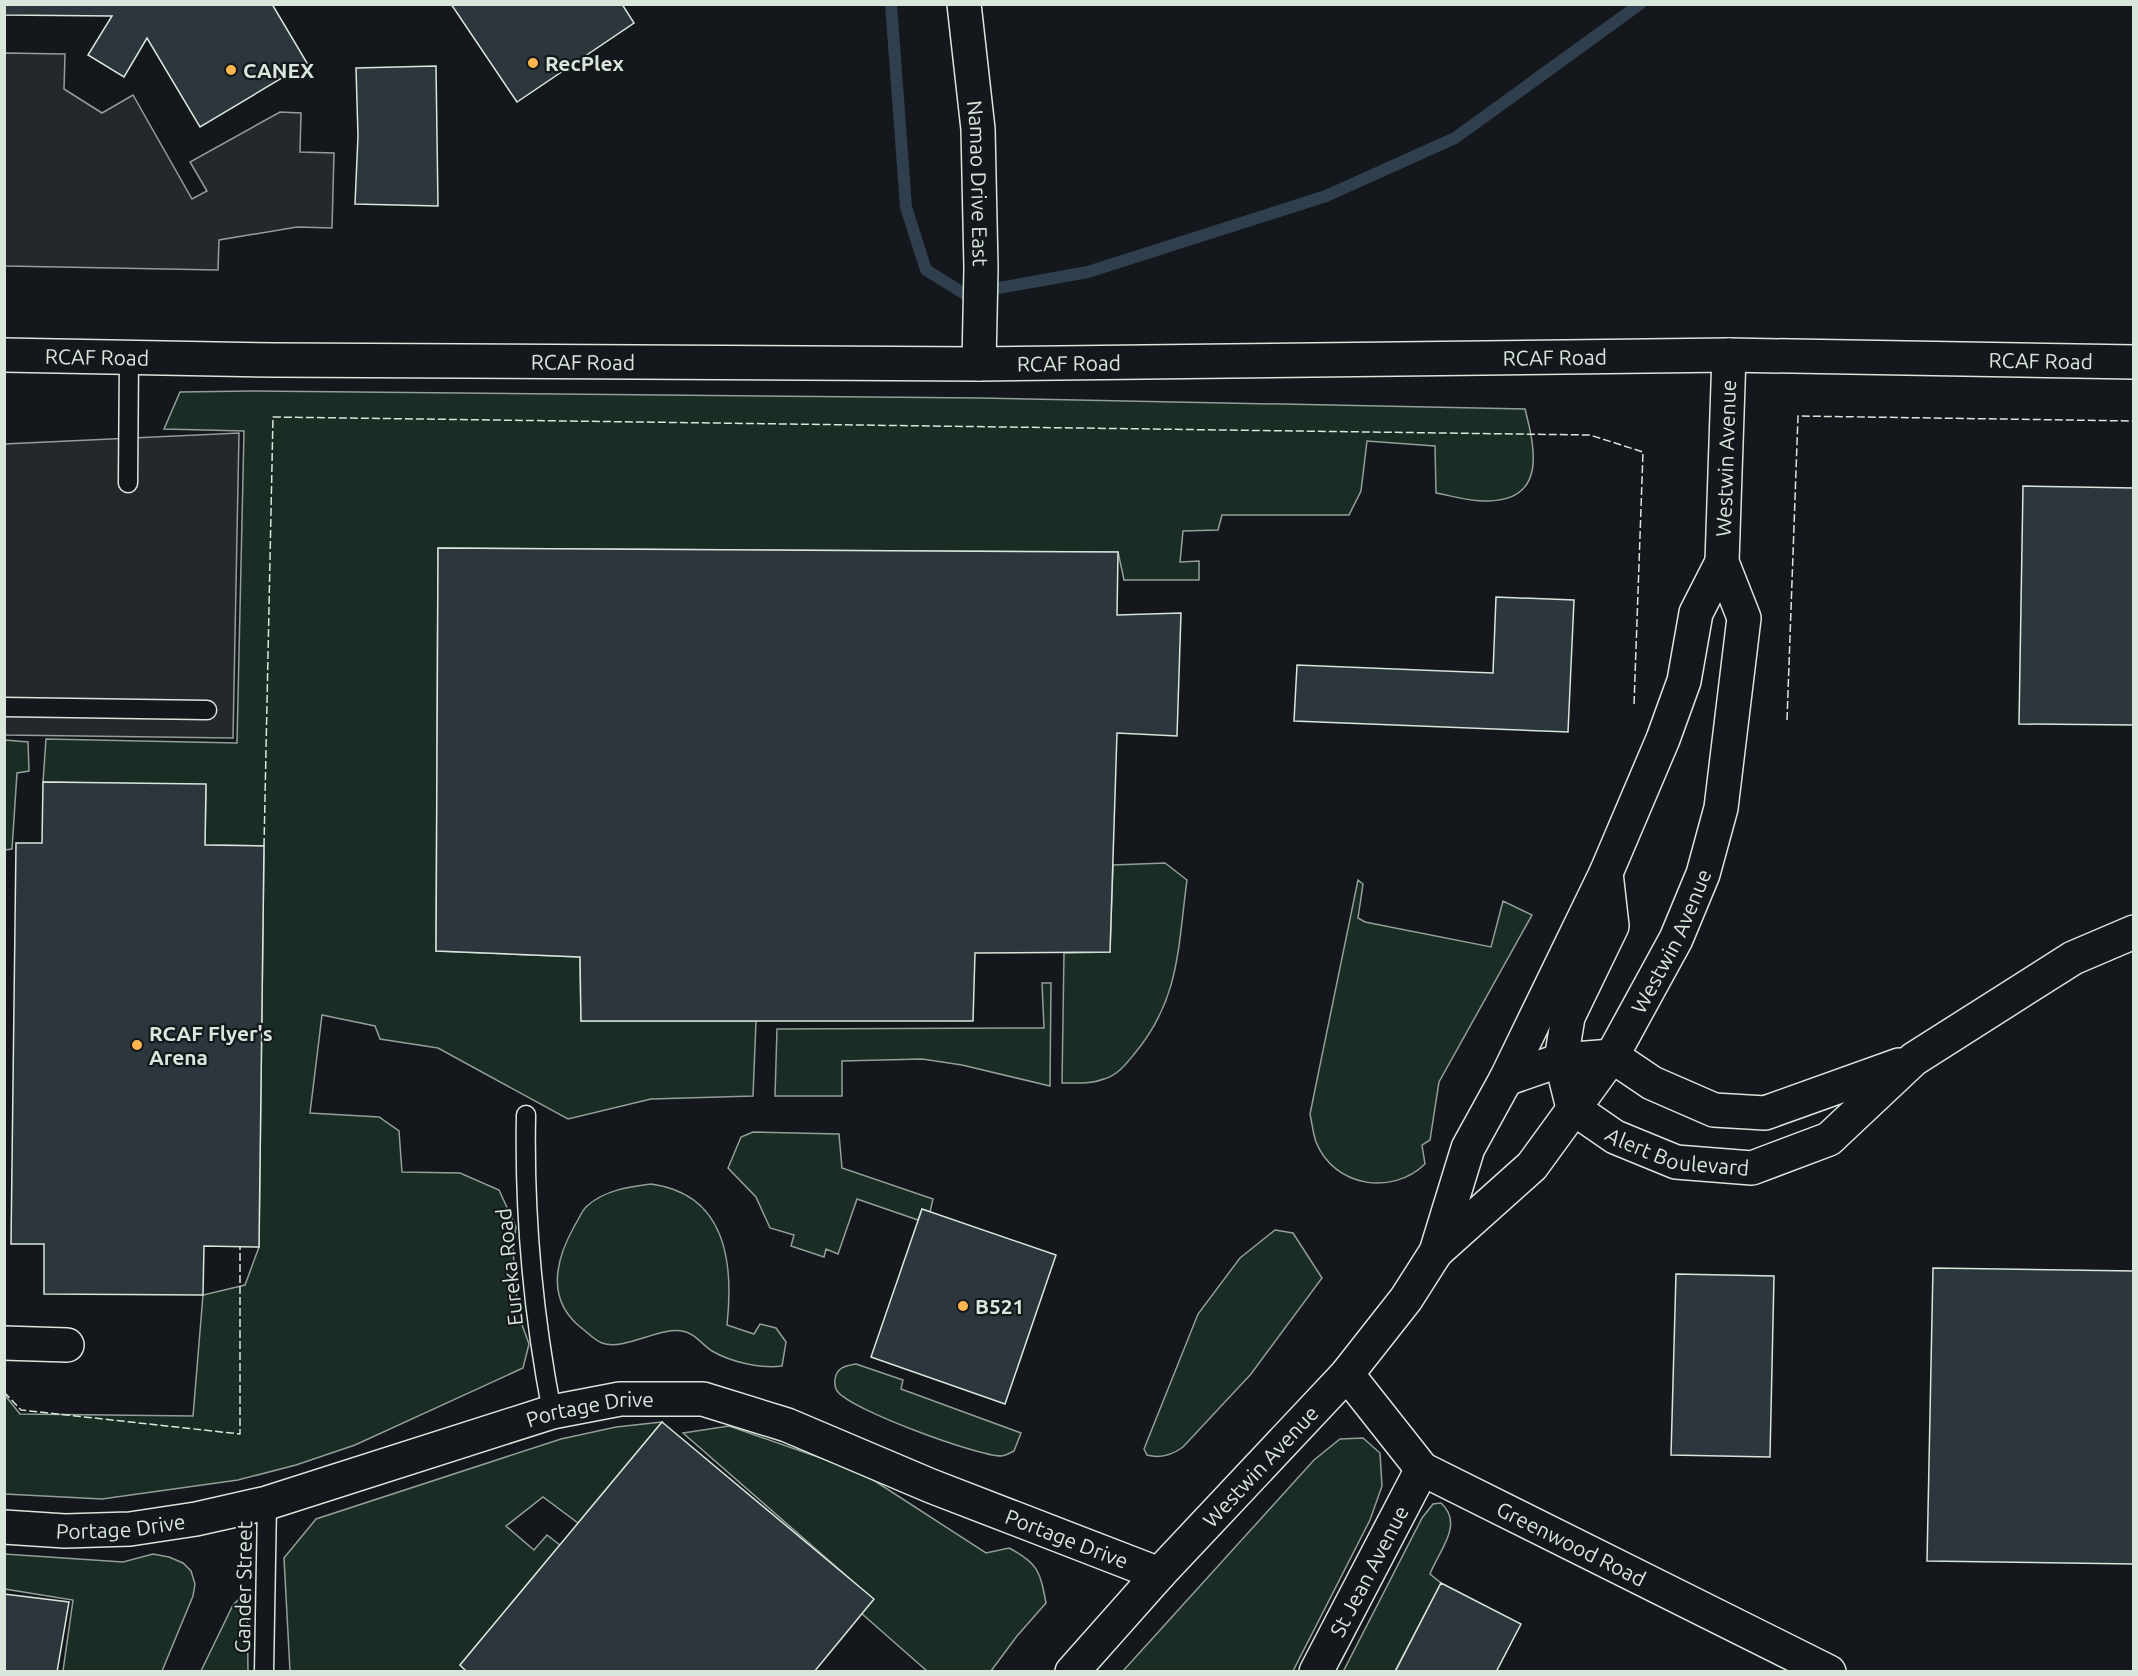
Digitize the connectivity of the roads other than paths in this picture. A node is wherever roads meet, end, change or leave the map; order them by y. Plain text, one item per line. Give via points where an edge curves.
1 (972, 6) edge
2 (1729, 355) junction
3 (4, 356) edge
4 (129, 357) junction
5 (2133, 362) edge
6 (979, 364) junction
7 (129, 483) dead end
8 (1722, 562) junction
9 (4, 707) edge
10 (207, 710) dead end
11 (1606, 873) junction
12 (2133, 932) edge
13 (1612, 1056) junction
14 (1914, 1059) junction
15 (1561, 1060) junction
16 (1506, 1079) junction
17 (1573, 1108) junction
18 (526, 1116) dead end
19 (1436, 1252) junction
20 (4, 1343) edge
21 (68, 1345) dead end
22 (1347, 1374) junction
23 (552, 1412) junction
24 (1422, 1470) junction
25 (267, 1503) junction
26 (4, 1527) edge
27 (1159, 1574) junction
28 (264, 1671) edge
29 (1072, 1671) edge
30 (1316, 1671) edge
31 (1829, 1671) edge

1 - 6 street, Namao Drive East via 981,268
2 - 5 street, RCAF Road
2 - 6 street, RCAF Road
2 - 8 street, Westwin Avenue
3 - 4 street, RCAF Road
4 - 6 street, RCAF Road
4 - 7 lane
8 - 11 street, Westwin Avenue via 1696,613 1684,681 1663,739
8 - 13 street, Westwin Avenue via 1744,618 1721,808 1703,874 1676,939
9 - 10 lane
11 - 15 street via 1612,926 1568,1017
11 - 16 street, Westwin Avenue
12 - 14 street, Alert Boulevard via 2073,958
13 - 14 street, Alert Boulevard via 1652,1083 1714,1110 1765,1113
13 - 15 street
13 - 17 street, Westwin Avenue
14 - 17 street, Alert Boulevard via 1829,1139 1752,1168 1676,1162 1615,1137
15 - 16 street
15 - 17 street
16 - 19 street, Westwin Avenue via 1468,1149
17 - 19 street, Westwin Avenue via 1532,1166
18 - 23 lane, Eureka Road via 524,1196 540,1352
19 - 22 street, Westwin Avenue via 1406,1299
20 - 21 street
22 - 24 street, Greenwood Road
22 - 27 street, Westwin Avenue
23 - 25 street, Portage Drive
23 - 27 street, Portage Drive via 620,1399 703,1399 787,1425 931,1486
24 - 30 street, St Jean Avenue
24 - 31 street, Greenwood Road
25 - 26 street, Portage Drive via 130,1529 65,1531
25 - 28 lane, Gander Street
27 - 29 street, Westwin Avenue

